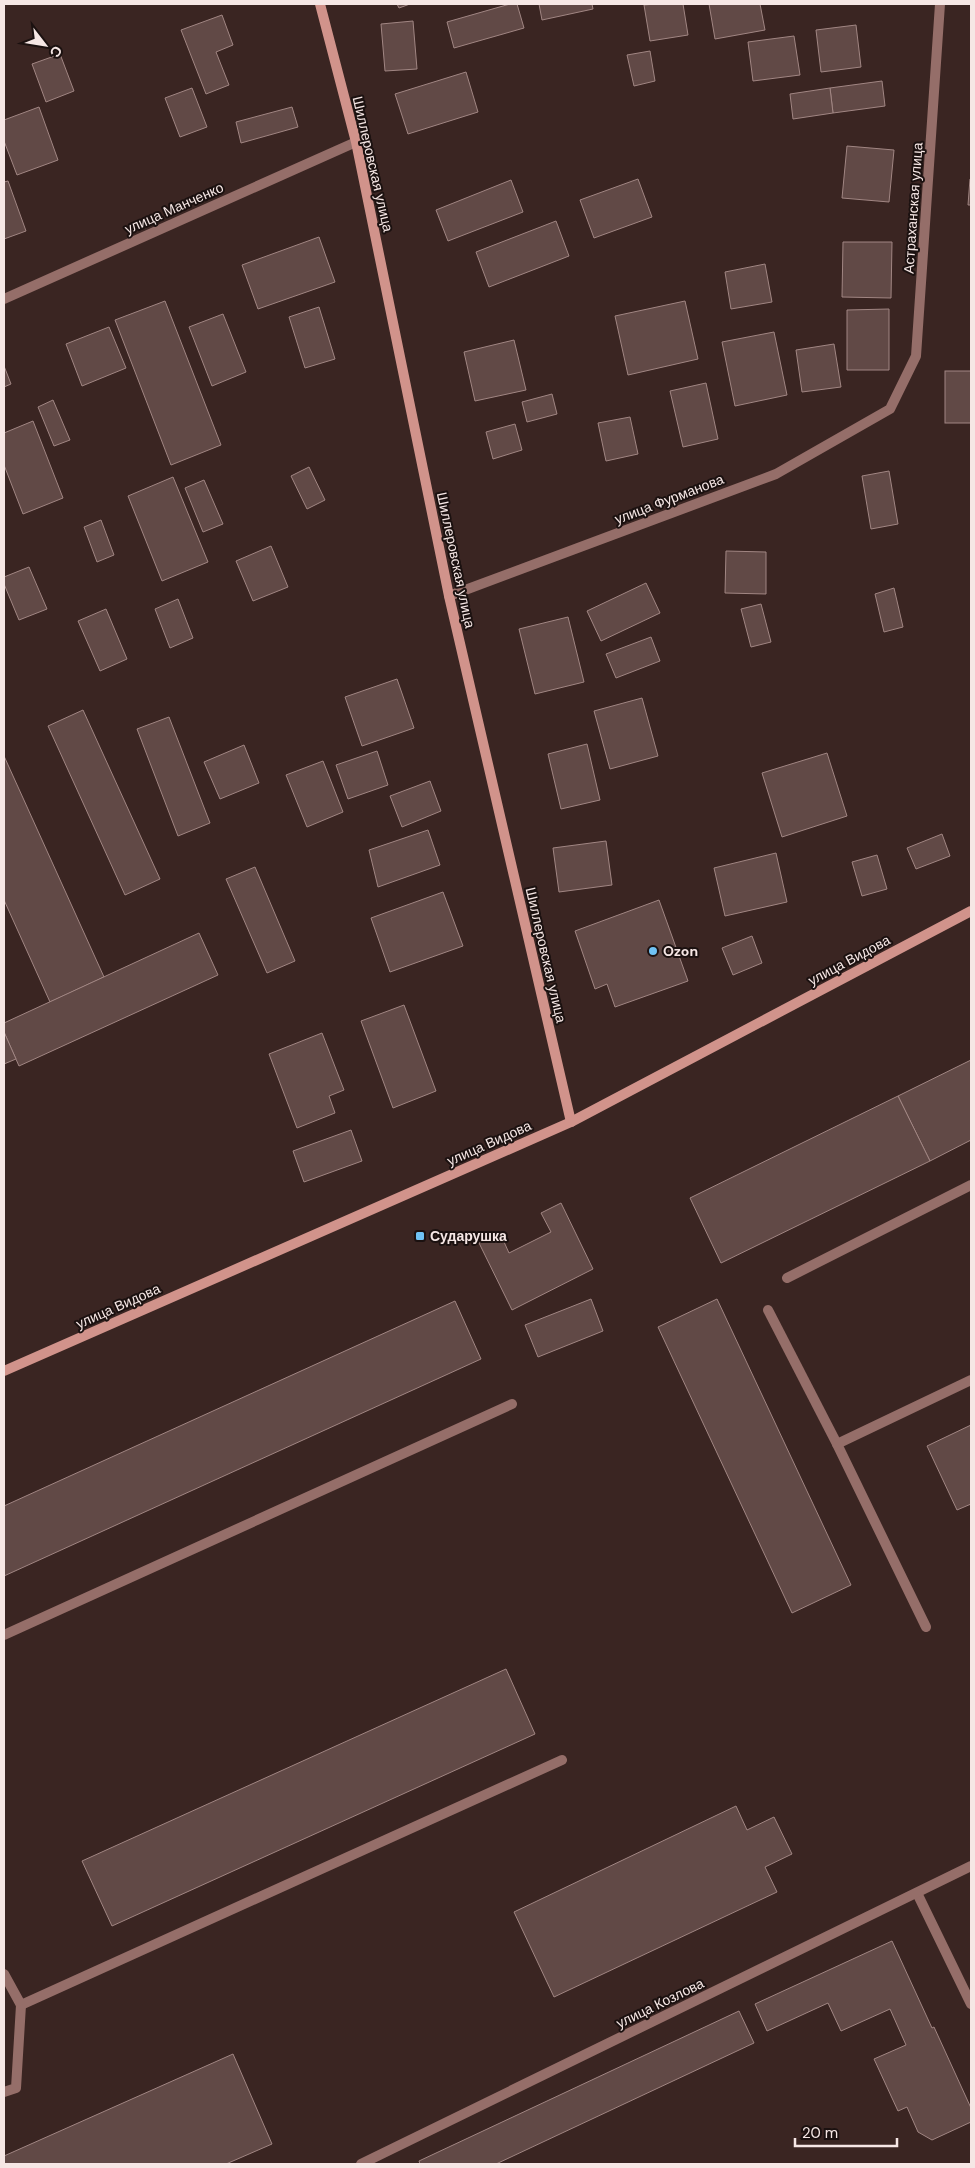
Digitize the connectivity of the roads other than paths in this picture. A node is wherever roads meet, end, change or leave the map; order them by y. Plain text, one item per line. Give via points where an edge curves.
1 (320, 4) edge
2 (940, 4) edge
3 (356, 142) junction
4 (4, 299) edge
5 (890, 409) joint
6 (449, 596) junction
7 (971, 911) edge
8 (571, 1122) junction
9 (971, 1185) edge
10 (787, 1278) dead end
11 (768, 1310) dead end
12 (4, 1371) edge
13 (971, 1380) edge
14 (512, 1404) dead end
15 (836, 1444) junction
16 (926, 1627) dead end
17 (4, 1635) edge
18 (562, 1760) dead end
19 (971, 1866) edge
20 (917, 1893) junction
21 (4, 1974) edge
22 (971, 2004) edge
23 (21, 2005) junction
24 (4, 2092) edge
25 (361, 2164) edge

1 - 3 street, Шиллеровская улица
2 - 5 street, Астраханская улица via 916,356
3 - 4 street, улица Манченко
3 - 6 street, Шиллеровская улица
5 - 6 street, улица Фурманова via 776,474
6 - 8 street, Шиллеровская улица
7 - 8 street, улица Видова
8 - 12 street, улица Видова
9 - 10 street
11 - 15 street
13 - 15 street
14 - 17 street
15 - 16 street
18 - 23 street
19 - 20 street, улица Козлова
20 - 22 street
20 - 25 street, улица Козлова
21 - 23 street
23 - 24 street via 16,2088

